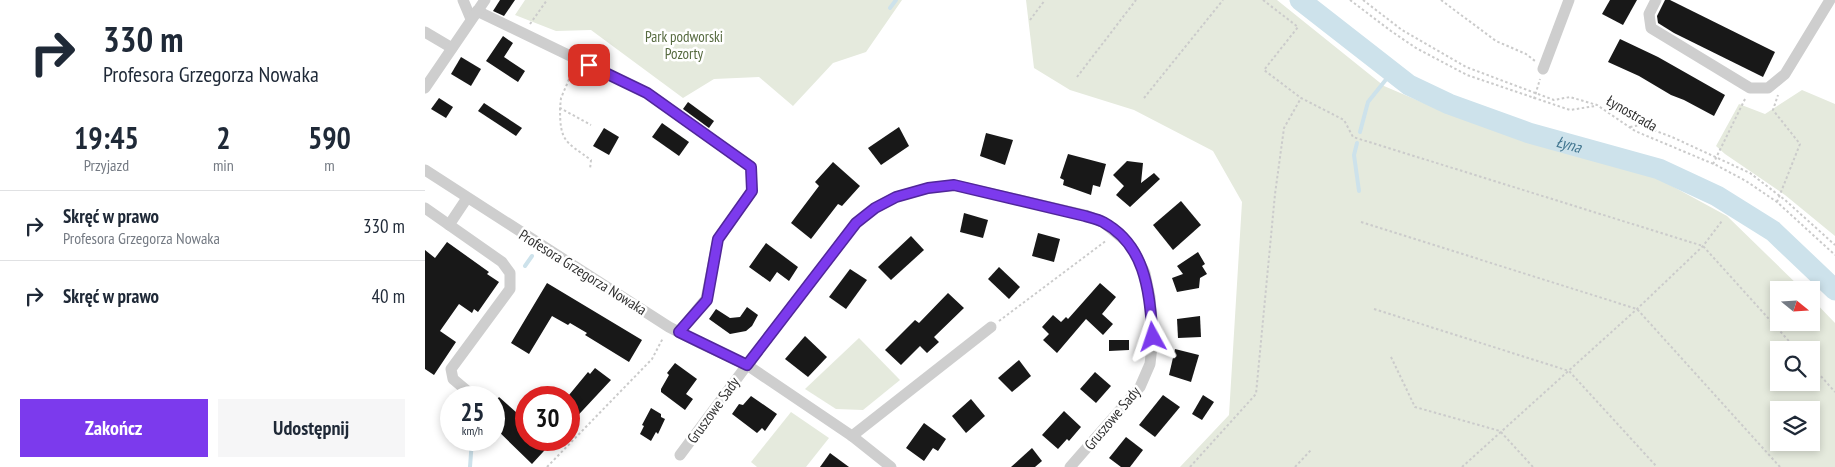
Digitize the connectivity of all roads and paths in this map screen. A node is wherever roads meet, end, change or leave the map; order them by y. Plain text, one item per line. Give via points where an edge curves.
1 (463, 0) edge
2 (485, 0) edge
3 (547, 0) edge
4 (1045, 0) edge
5 (1136, 0) edge
6 (1223, 0) edge
7 (1263, 0) edge
8 (1350, 0) edge
9 (1363, 0) edge
10 (1441, 0) edge
11 (1569, 0) edge
12 (1656, 0) edge
13 (1830, 0) edge
14 (474, 15) junction
15 (1030, 20) dead end
16 (425, 32) edge
17 (523, 33) junction
18 (452, 48) junction
19 (575, 58) junction
20 (1543, 69) junction
21 (1077, 77) dead end
22 (425, 88) edge
23 (1750, 88) junction
24 (1536, 92) junction
25 (1779, 92) dead end
26 (1144, 98) dead end
27 (1301, 98) junction
28 (1534, 99) junction
29 (1597, 105) junction
30 (560, 108) junction
31 (591, 126) dead end
32 (1630, 127) junction
33 (1715, 157) junction
34 (1713, 164) junction
35 (589, 169) dead end
36 (425, 170) edge
37 (1780, 196) junction
38 (467, 198) junction
39 (1777, 202) junction
40 (425, 208) edge
41 (1722, 221) dead end
42 (1361, 222) dead end
43 (449, 225) junction
44 (1117, 233) junction
45 (1835, 245) edge
46 (1703, 246) junction
47 (1835, 255) edge
48 (1374, 309) dead end
49 (1637, 309) junction
50 (991, 327) joint
51 (674, 330) junction
52 (1789, 341) edge
53 (1391, 357) dead end
54 (747, 365) junction
55 (1569, 370) junction
56 (1820, 375) edge
57 (461, 386) edge
58 (1835, 392) edge
59 (1500, 431) junction
60 (852, 436) junction
61 (1311, 450) dead end
62 (680, 455) dead end
63 (547, 467) edge
64 (891, 467) edge
65 (1070, 467) edge
66 (1190, 467) edge
67 (1295, 467) edge
68 (1462, 467) edge
69 (1533, 467) edge
70 (1657, 467) edge
71 (1780, 467) edge

1 - 14 street
2 - 14 street
3 - 17 path
4 - 15 path
5 - 21 path
6 - 26 path
7 - 27 path via 1297,27 1265,70
8 - 28 path, Łynostrada via 1416,48 1467,75
9 - 24 path via 1402,30 1466,67
10 - 20 path via 1496,41 1526,54
11 - 20 street
12 - 23 street via 1649,14 1651,28
13 - 23 street via 1785,74 1768,88
14 - 17 street
14 - 18 street
16 - 18 street
17 - 19 street
18 - 22 street
19 - 30 path via 575,68 561,98
19 - 51 street via 647,93 751,167 752,191 718,239 707,300
20 - 24 path
23 - 33 path
24 - 28 path
24 - 29 path via 1554,100 1570,97
25 - 37 path via 1773,110 1800,144
27 - 46 path via 1344,120 1353,137
27 - 66 path via 1284,128 1256,394
28 - 29 path, Łynostrada via 1570,110
29 - 32 path, Łynostrada
30 - 31 path
30 - 35 path via 560,128 567,143 591,160
32 - 33 path via 1640,125
32 - 34 path, Łynostrada
33 - 34 path
33 - 37 path via 1750,173
34 - 39 path, Łynostrada
36 - 38 street, Profesora Grzegorza Nowaka
37 - 39 path
37 - 45 path
38 - 43 street
38 - 51 street, Profesora Grzegorza Nowaka
39 - 47 path, Łynostrada
40 - 43 street
41 - 46 path
42 - 49 path
43 - 57 street via 502,262 509,273 510,289 451,369 453,380
44 - 50 path
44 - 54 street, Gruszowe Sady via 1103,222 1085,216 954,185 896,197 856,223
44 - 65 street, Gruszowe Sady via 1134,251 1145,272 1153,337 1150,364 1140,387
46 - 49 path
46 - 52 path
48 - 55 path
49 - 55 path
49 - 71 path
50 - 60 street
51 - 54 street, Profesora Grzegorza Nowaka
51 - 63 path via 651,359
53 - 59 path via 1415,406
54 - 60 street, Gruszowe Sady
54 - 62 street, Gruszowe Sady
55 - 59 path
55 - 70 path
56 - 58 path
59 - 68 path
59 - 69 path
60 - 64 street, Gruszowe Sady
61 - 67 path

